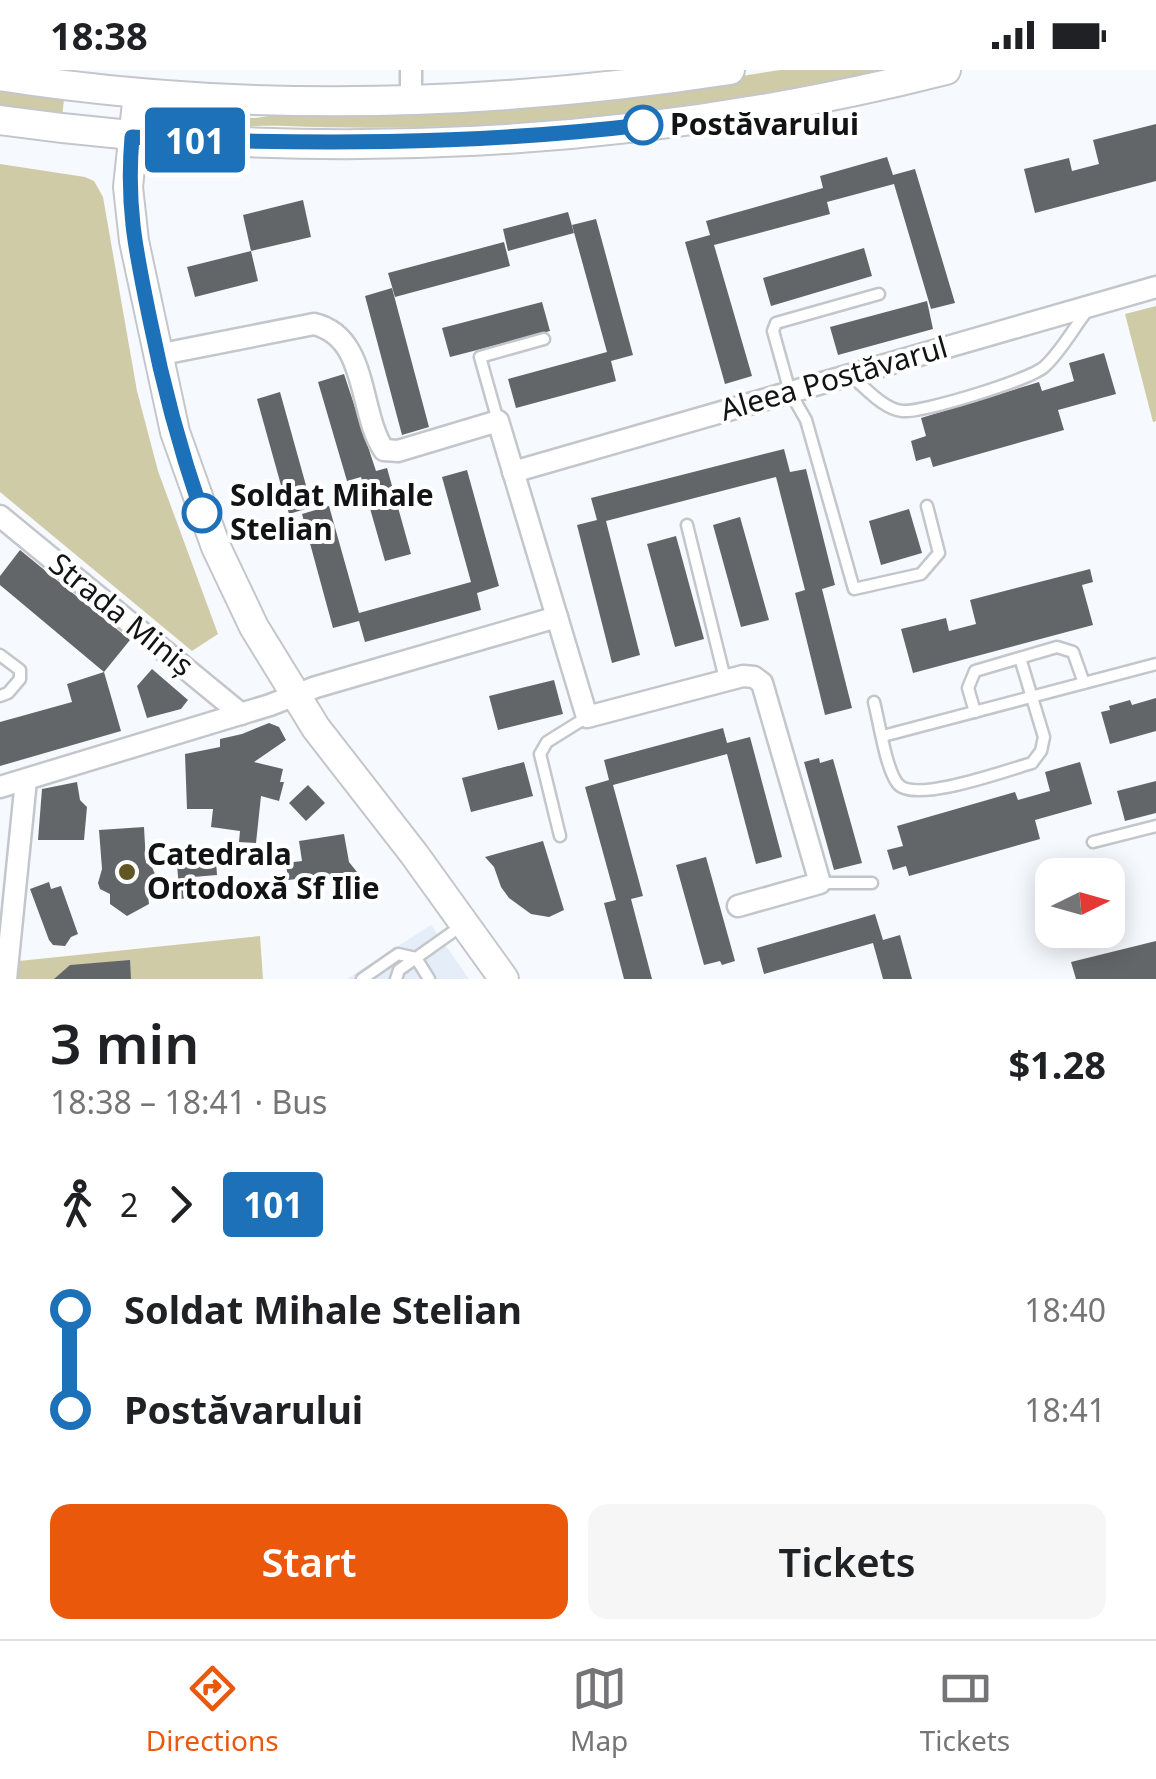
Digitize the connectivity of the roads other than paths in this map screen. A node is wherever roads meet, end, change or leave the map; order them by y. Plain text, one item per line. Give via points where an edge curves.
1 (411, 70) edge
2 (730, 70) edge
3 (946, 70) edge
4 (0, 76) edge
5 (138, 93) junction
6 (412, 101) junction
7 (0, 120) edge
8 (132, 137) junction
9 (1156, 287) edge
10 (879, 294) dead end
11 (1091, 306) junction
12 (544, 339) dead end
13 (157, 355) junction
14 (850, 375) junction
15 (790, 392) junction
16 (498, 421) junction
17 (513, 472) junction
18 (927, 506) dead end
19 (0, 516) edge
20 (687, 525) dead end
21 (556, 618) junction
22 (0, 655) edge
23 (1020, 658) junction
24 (1156, 664) edge
25 (725, 680) junction
26 (1084, 683) junction
27 (0, 696) edge
28 (295, 696) junction
29 (1033, 697) junction
30 (874, 702) dead end
31 (974, 712) junction
32 (241, 714) junction
33 (587, 716) junction
34 (883, 736) junction
35 (26, 780) junction
36 (0, 787) edge
37 (1156, 826) edge
38 (560, 836) dead end
39 (1093, 842) dead end
40 (820, 883) junction
41 (872, 883) dead end
42 (738, 906) dead end
43 (466, 923) junction
44 (416, 958) junction
45 (6, 979) edge
46 (362, 979) edge
47 (396, 979) edge
48 (429, 979) edge
49 (504, 979) edge

1 - 6 street
2 - 6 main road via 569,92
3 - 8 main road via 740,112 572,133 366,142
4 - 5 main road
5 - 6 main road
5 - 8 main road
7 - 8 main road
8 - 13 main road via 129,208
9 - 11 street, Aleea Postăvarul
10 - 15 lane via 773,326
11 - 14 street, Aleea Postăvarul
11 - 14 lane via 1030,377 926,407 888,406
12 - 16 lane via 480,357
13 - 16 street via 325,326 344,340 384,450
13 - 28 main road via 216,547
14 - 15 street, Aleea Postăvarul
15 - 17 street, Aleea Postăvarul
15 - 18 lane via 806,420 854,589 920,574 940,553
16 - 17 street
17 - 21 street
19 - 32 street, Strada Miniș
20 - 25 lane
21 - 28 street
21 - 33 street
22 - 27 lane via 20,670 20,678
23 - 26 lane via 1058,647 1072,652
23 - 29 lane
23 - 31 lane via 975,671 968,688
24 - 26 lane
25 - 33 street
25 - 40 street via 743,676 762,683
26 - 29 lane
28 - 32 street
28 - 43 main road
29 - 31 lane
29 - 34 lane via 1044,737 1032,763 926,792 906,791 895,782
30 - 34 lane
31 - 34 lane
32 - 35 street
33 - 38 lane via 540,754
35 - 36 street
35 - 45 street
37 - 39 lane
40 - 41 lane
40 - 42 street
43 - 44 lane
43 - 49 main road
44 - 46 lane via 398,954
44 - 47 lane
44 - 48 lane

